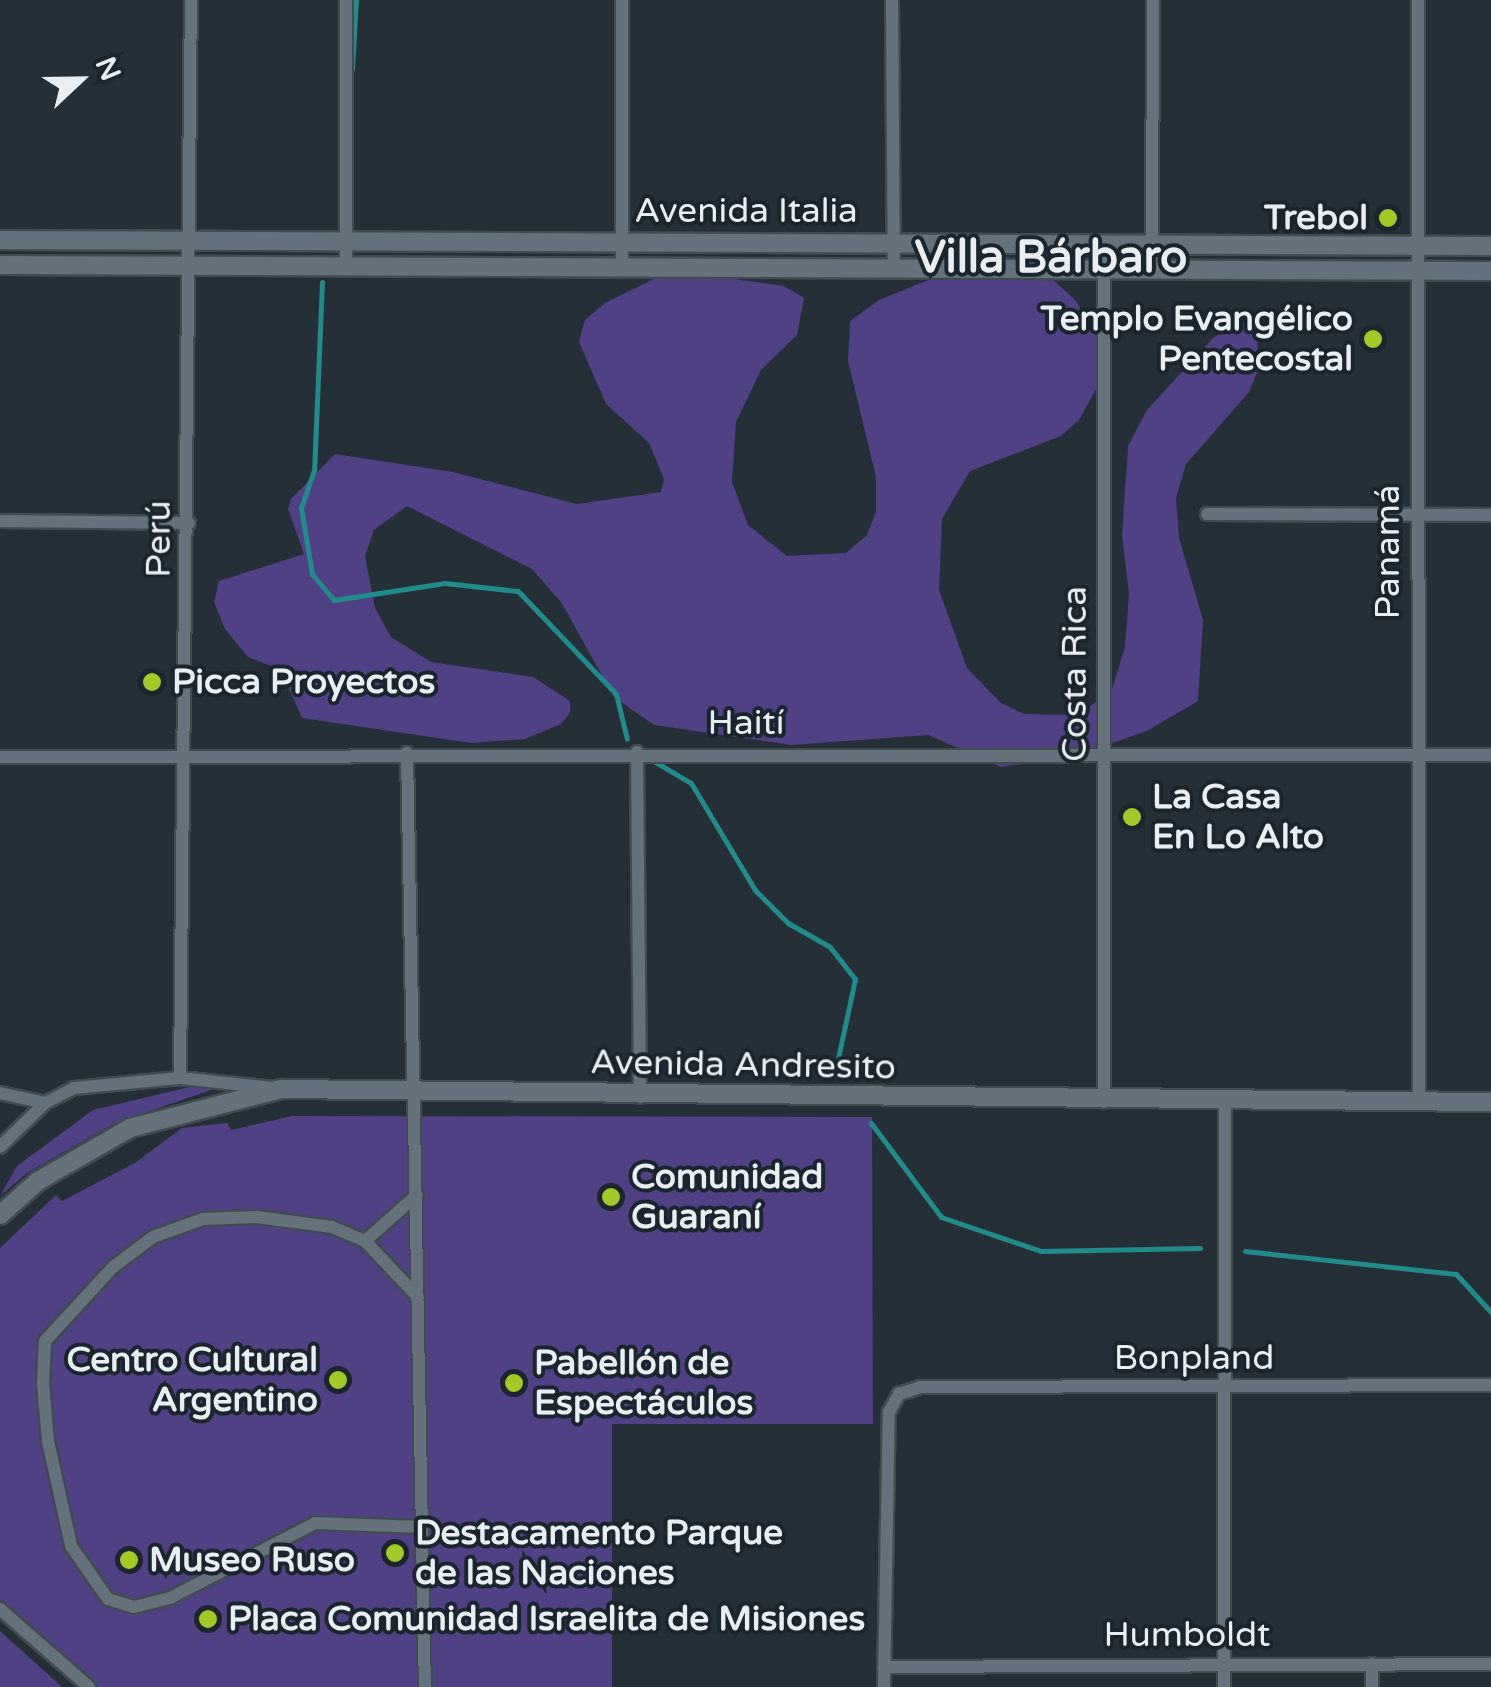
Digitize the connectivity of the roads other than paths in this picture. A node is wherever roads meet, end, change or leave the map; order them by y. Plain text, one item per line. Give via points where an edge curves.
1 (191, 0) edge
2 (346, 0) edge
3 (622, 0) edge
4 (892, 0) edge
5 (1153, 0) edge
6 (1418, 0) edge
7 (0, 240) edge
8 (190, 241) junction
9 (346, 241) junction
10 (622, 243) junction
11 (894, 244) junction
12 (1153, 244) junction
13 (1104, 245) junction
14 (1418, 246) junction
15 (1491, 246) edge
16 (0, 265) edge
17 (190, 266) junction
18 (346, 267) junction
19 (622, 268) junction
20 (894, 268) junction
21 (1103, 270) junction
22 (1152, 270) junction
23 (1418, 270) junction
24 (1491, 271) edge
25 (1207, 514) dead end
26 (1418, 514) junction
27 (1491, 514) edge
28 (0, 521) edge
29 (189, 523) junction
30 (636, 752) junction
31 (407, 753) junction
32 (188, 754) junction
33 (1419, 754) junction
34 (1491, 755) edge
35 (1105, 756) junction
36 (0, 757) edge
37 (180, 1078) junction
38 (281, 1089) junction
39 (0, 1092) edge
40 (415, 1092) junction
41 (640, 1097) junction
42 (1104, 1102) junction
43 (1491, 1102) edge
44 (45, 1103) junction
45 (1225, 1103) junction
46 (1419, 1103) junction
47 (0, 1146) edge
48 (416, 1195) junction
49 (0, 1215) edge
50 (365, 1241) junction
51 (418, 1297) junction
52 (1491, 1385) edge
53 (1227, 1389) junction
54 (422, 1527) junction
55 (0, 1609) edge
56 (1372, 1664) junction
57 (1491, 1664) edge
58 (1224, 1665) junction
59 (884, 1668) junction
60 (89, 1687) edge
61 (424, 1687) edge
62 (884, 1687) edge
63 (1224, 1687) edge
64 (1372, 1687) edge

1 - 8 street, Perú
2 - 9 street
3 - 10 street
4 - 11 street
5 - 12 street
6 - 14 street, Panamá
7 - 8 main road, Avenida Italia
8 - 9 main road, Avenida Italia
8 - 17 street, Perú
9 - 10 main road, Avenida Italia
9 - 18 street
10 - 11 main road, Avenida Italia
10 - 19 street
11 - 13 main road, Avenida Italia
11 - 20 street
12 - 13 main road, Avenida Italia
12 - 14 main road, Avenida Italia
12 - 22 street
13 - 21 street, Costa Rica
14 - 15 main road, Avenida Italia
14 - 23 street, Panamá
16 - 17 main road, Avenida Italia
17 - 18 main road, Avenida Italia
17 - 29 street, Perú
18 - 19 main road, Avenida Italia
19 - 20 main road, Avenida Italia
20 - 21 main road, Avenida Italia
21 - 22 main road, Avenida Italia
21 - 35 street, Costa Rica
22 - 23 main road, Avenida Italia
23 - 24 main road, Avenida Italia
23 - 26 street, Panamá
25 - 26 street
26 - 27 street
26 - 33 street, Panamá
28 - 29 street
29 - 32 street, Perú
30 - 31 street, Haití
30 - 35 street, Haití
30 - 41 street
31 - 32 street, Haití
31 - 40 street
32 - 36 street, Haití
32 - 37 street, Perú
33 - 34 street, Haití
33 - 35 street, Haití
33 - 46 street, Panamá
35 - 42 street, Costa Rica
37 - 38 street, Avenida Andresito
37 - 44 street, Avenida Andresito via 74,1088
38 - 40 main road, Avenida Andresito
38 - 49 main road via 130,1128 38,1181
39 - 44 street
40 - 41 main road, Avenida Andresito
40 - 48 street
41 - 42 main road, Avenida Andresito
42 - 45 main road, Avenida Andresito
43 - 46 main road, Avenida Andresito
44 - 47 street
45 - 46 main road, Avenida Andresito
45 - 53 street
48 - 50 street
48 - 51 street
50 - 51 street
50 - 54 street via 332,1227 203,1218 153,1237 113,1267 45,1341 44,1402 58,1502 87,1575 108,1599 134,1606 170,1598 315,1523
51 - 54 street
52 - 53 street, Bonpland
53 - 58 street
53 - 59 street, Bonpland via 920,1386 899,1394 889,1412
54 - 61 street
55 - 60 street
56 - 57 street, Humboldt
56 - 58 street, Humboldt
56 - 64 street
58 - 59 street, Humboldt
58 - 63 street
59 - 62 street

